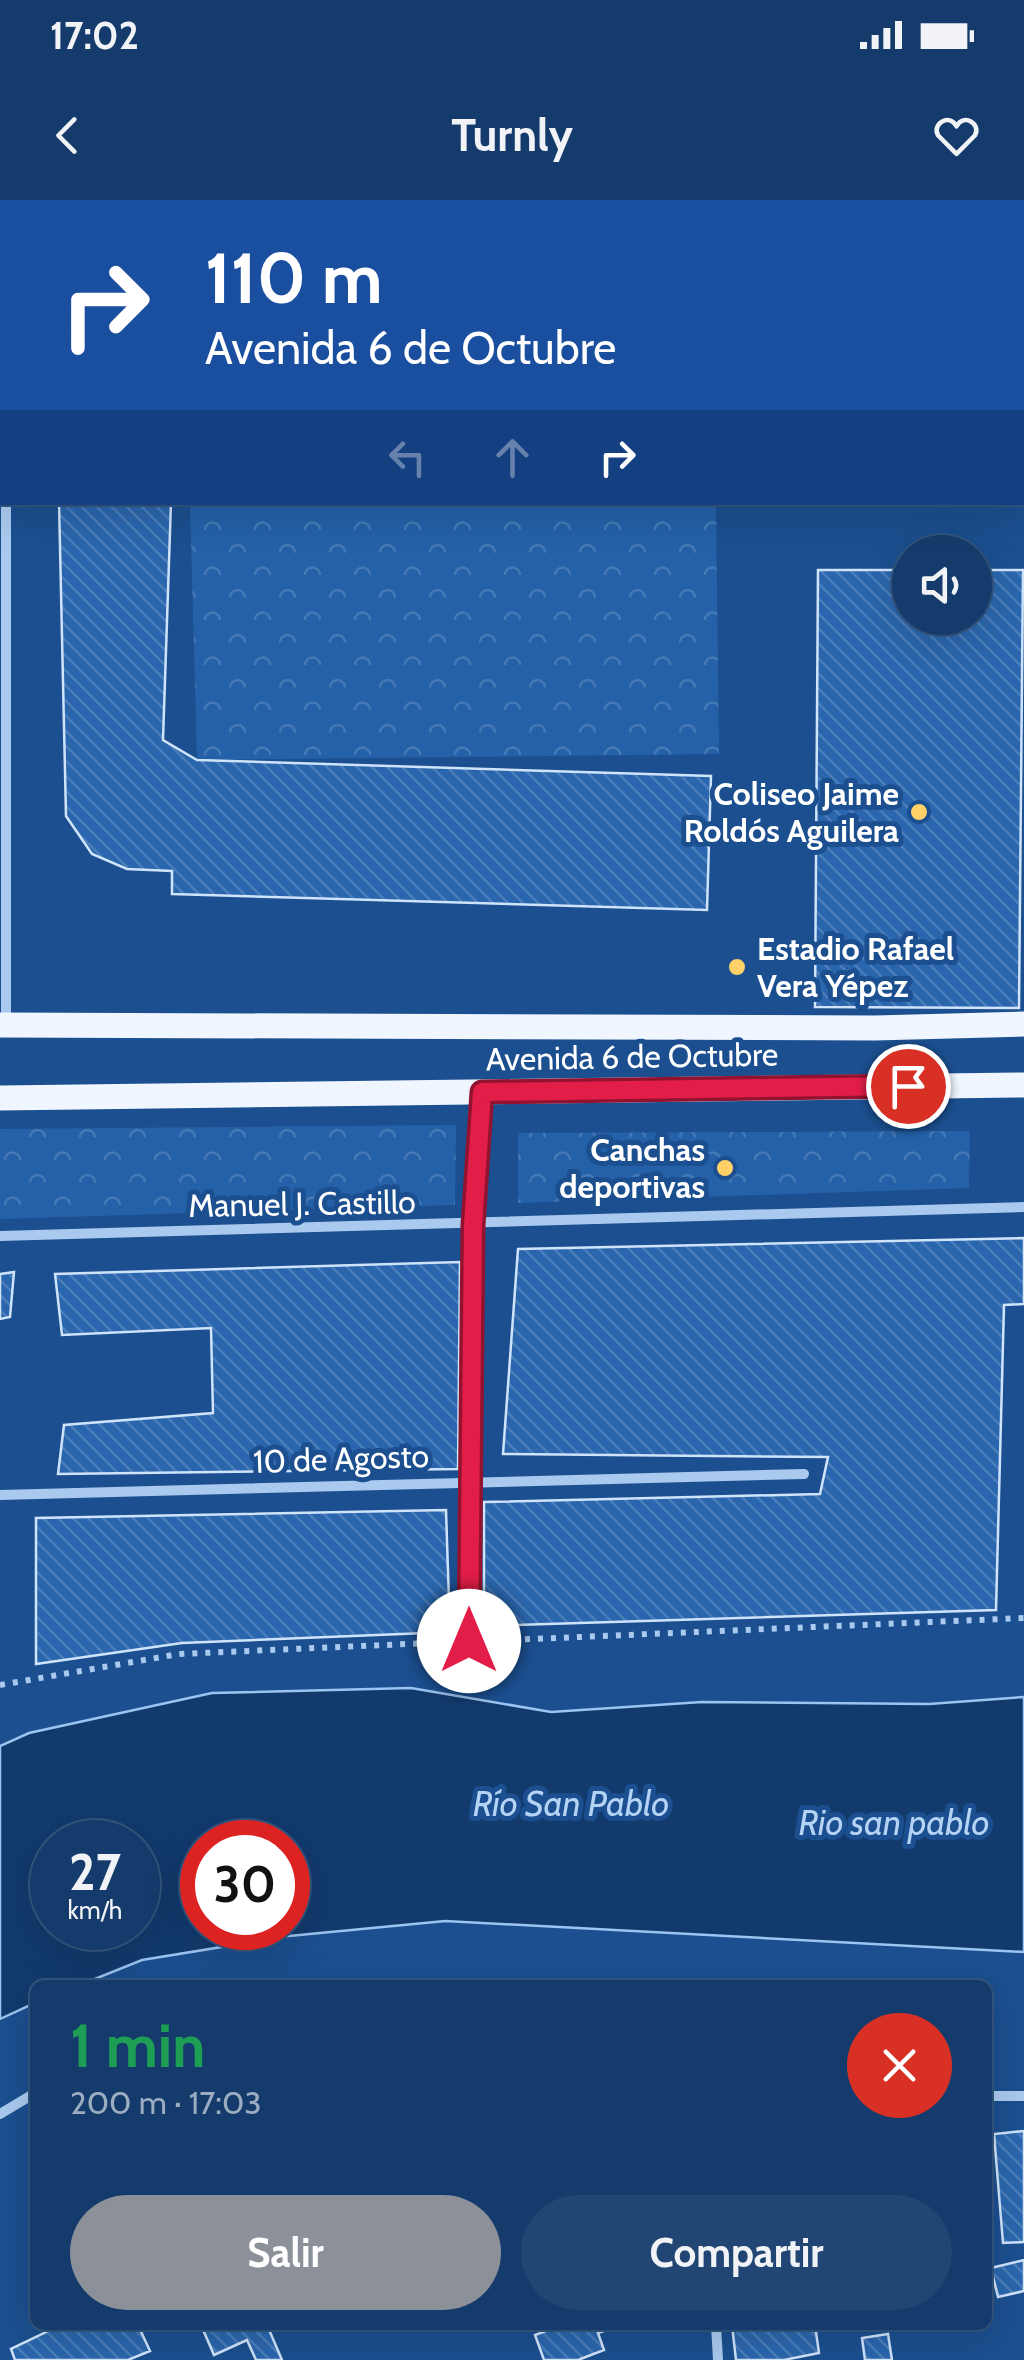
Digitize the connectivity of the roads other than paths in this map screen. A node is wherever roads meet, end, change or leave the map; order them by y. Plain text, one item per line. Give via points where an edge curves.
1 (6, 505) edge
2 (3, 629) edge
3 (3, 1024) edge
4 (1024, 1024) edge
5 (1024, 1085) edge
6 (482, 1092) junction
7 (0, 1098) edge
8 (1024, 1207) edge
9 (473, 1225) junction
10 (0, 1236) edge
11 (804, 1474) dead end
12 (469, 1480) junction
13 (0, 1495) edge
14 (469, 1641) road end
15 (30, 2096) edge
16 (992, 2096) edge
17 (1024, 2096) edge
18 (0, 2114) edge
19 (716, 2330) edge
20 (718, 2360) edge

1 - 2 street
2 - 3 street
3 - 4 main road, Avenida 6 de Octubre
5 - 6 main road, Avenida 6 de Octubre
6 - 7 main road, Avenida 6 de Octubre
6 - 9 street
8 - 9 street, Manuel J. Castillo
9 - 10 street, Manuel J. Castillo
9 - 12 street
11 - 12 street, 10 de Agosto
12 - 13 street, 10 de Agosto
12 - 14 street
15 - 18 street
16 - 17 street
19 - 20 street

